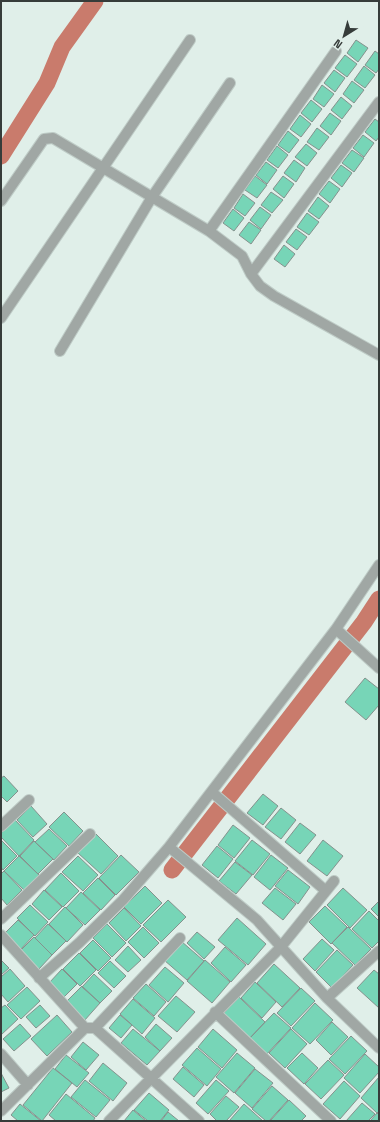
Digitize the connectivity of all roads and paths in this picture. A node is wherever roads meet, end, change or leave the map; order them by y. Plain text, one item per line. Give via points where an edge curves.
1 (190, 40) dead end
2 (336, 51) dead end
3 (230, 83) dead end
4 (379, 102) edge
5 (102, 167) junction
6 (152, 197) junction
7 (1, 201) edge
8 (209, 231) junction
9 (251, 274) junction
10 (1, 318) edge
11 (60, 351) dead end
12 (379, 355) edge
13 (379, 565) edge
14 (340, 632) junction
15 (379, 668) edge
16 (213, 793) junction
17 (29, 800) dead end
18 (1, 826) edge
19 (90, 834) dead end
20 (169, 847) junction
21 (334, 881) dead end
22 (326, 891) junction
23 (1, 919) edge
24 (1, 935) edge
25 (180, 938) dead end
26 (280, 948) junction
27 (379, 951) edge
28 (39, 978) junction
29 (327, 998) junction
30 (215, 1012) junction
31 (90, 1028) junction
32 (379, 1048) edge
33 (1, 1054) edge
34 (150, 1079) junction
35 (28, 1085) junction
36 (1, 1111) edge
37 (109, 1121) edge
38 (199, 1121) edge
39 (331, 1121) edge

1 - 5 street
2 - 8 street
3 - 6 street
4 - 9 street
5 - 6 street
5 - 7 street via 53,138 44,140
5 - 10 street
6 - 8 street
6 - 11 street
8 - 9 street via 242,256
9 - 12 street via 260,286 274,296
13 - 14 street
14 - 15 street
14 - 16 street
16 - 20 street
16 - 22 street
17 - 18 street
19 - 23 street
20 - 26 street via 257,920
20 - 28 street via 124,900
21 - 22 street
22 - 26 street
24 - 28 street
25 - 31 street
26 - 29 street
26 - 30 street
27 - 29 street
28 - 31 street
29 - 32 street
30 - 34 street
30 - 39 street
31 - 34 street
31 - 35 street
33 - 35 street
34 - 37 street
34 - 38 street
35 - 36 street

